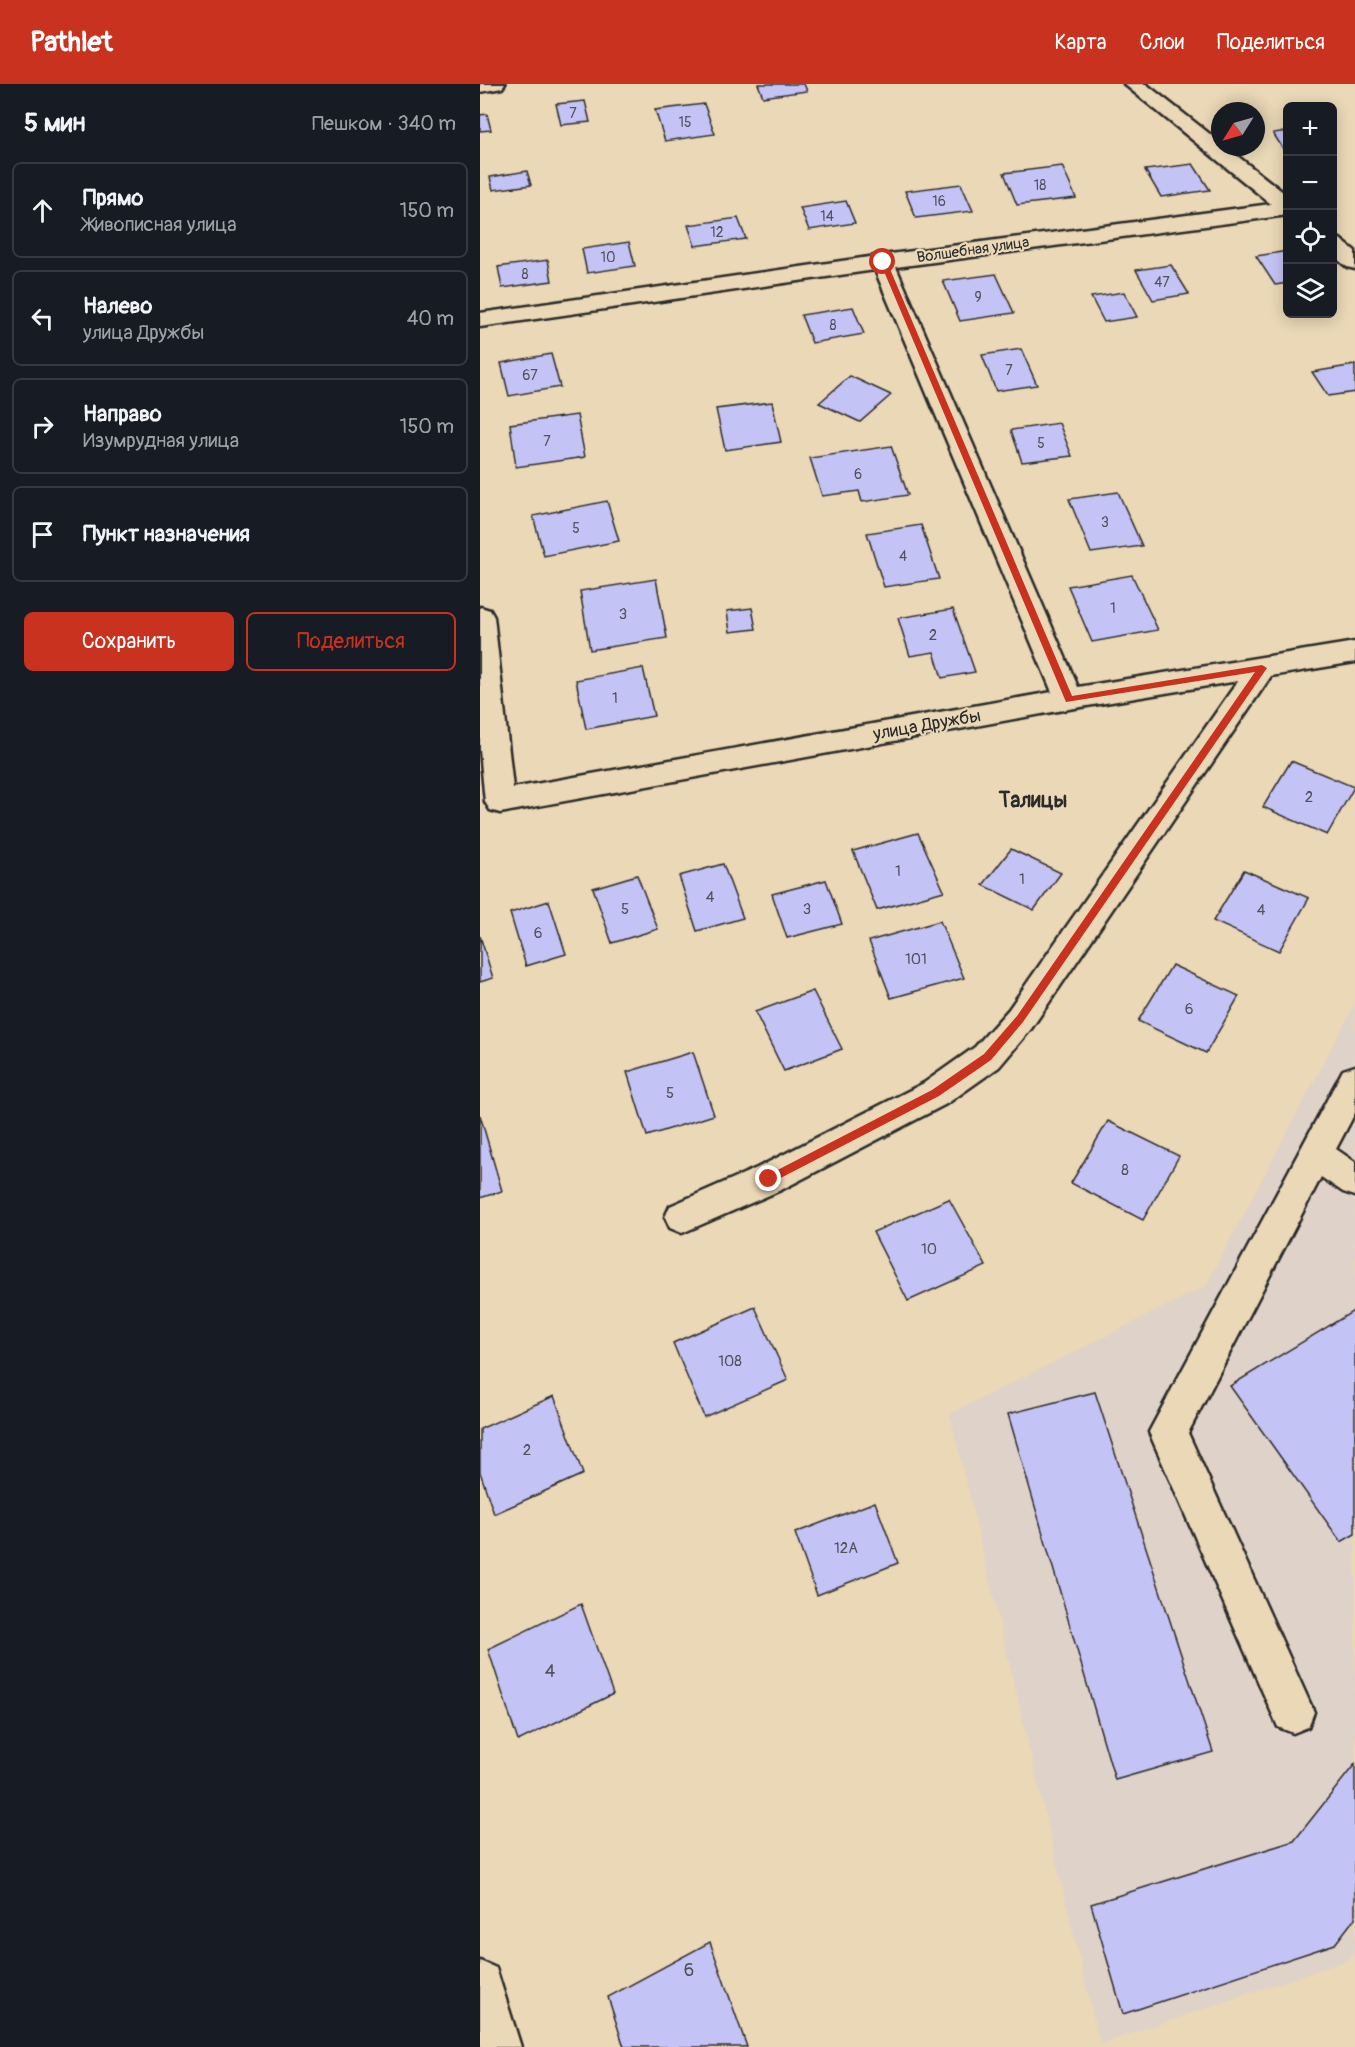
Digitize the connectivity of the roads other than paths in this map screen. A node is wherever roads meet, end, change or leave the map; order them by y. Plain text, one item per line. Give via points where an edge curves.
1 (495, 84) edge
2 (1134, 84) edge
3 (480, 86) edge
4 (1283, 205) edge
5 (1283, 209) edge
6 (1337, 236) edge
7 (883, 262) junction
8 (1355, 262) edge
9 (480, 320) edge
10 (480, 617) edge
11 (1355, 652) edge
12 (1262, 668) junction
13 (1069, 699) junction
14 (1355, 1080) edge
15 (1316, 1154) junction
16 (1355, 1181) edge
17 (682, 1217) dead end
18 (1293, 1712) dead end
19 (480, 1984) edge
20 (498, 2047) edge

1 - 3 street
2 - 4 street
5 - 7 street, Волшебная улица
6 - 8 street
7 - 9 street, Волшебная улица
7 - 13 street
10 - 13 street, улица Дружбы via 500,802
11 - 12 street, улица Дружбы
12 - 13 street, улица Дружбы
12 - 17 street via 1020,1019 987,1057 936,1093 769,1179
14 - 15 street
15 - 16 street
15 - 18 street via 1168,1432
19 - 20 street

